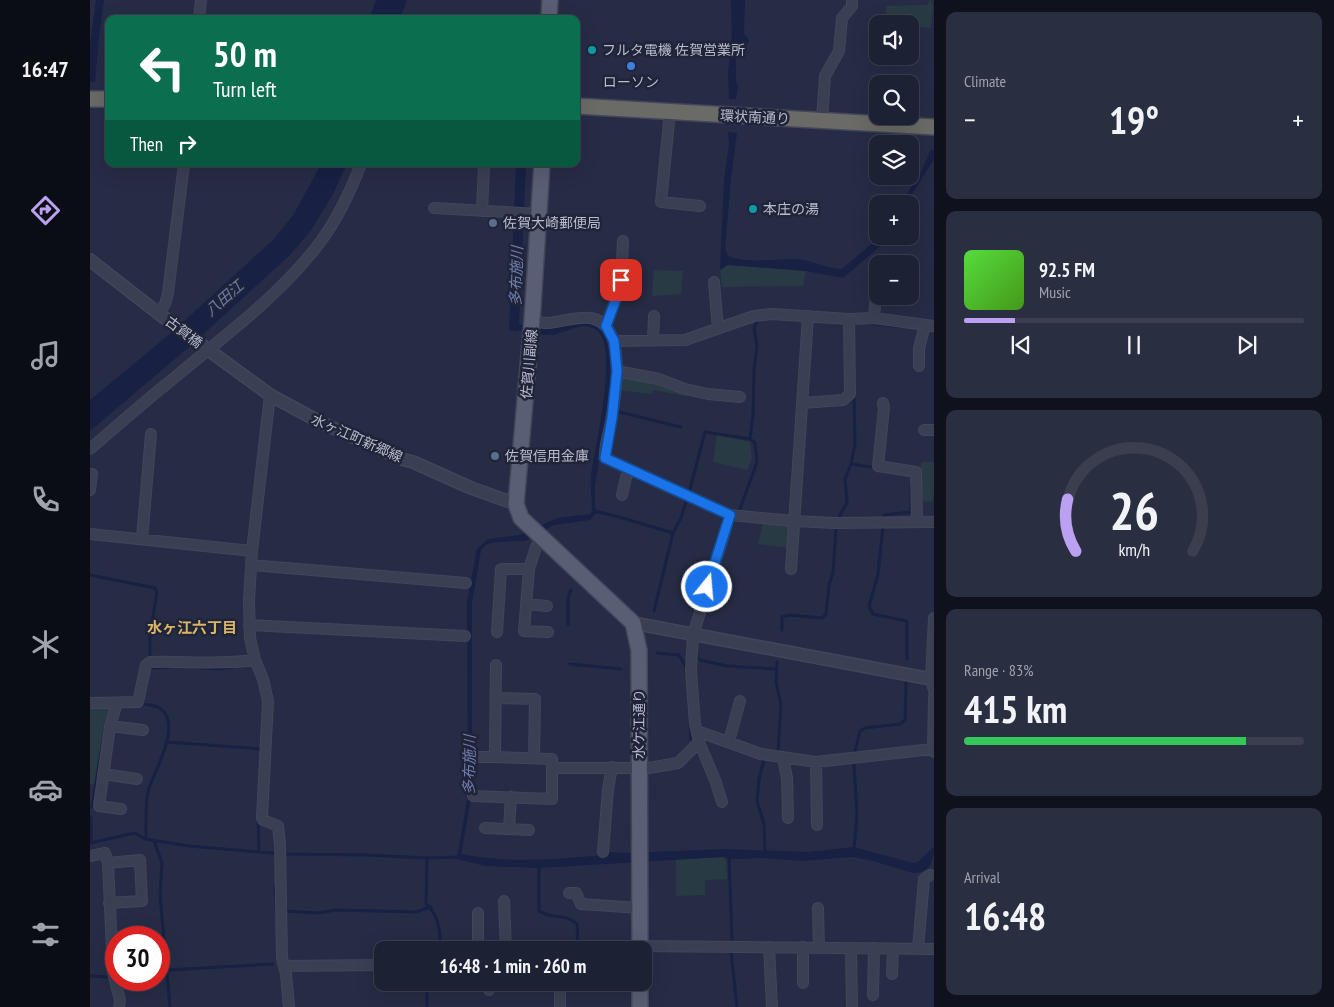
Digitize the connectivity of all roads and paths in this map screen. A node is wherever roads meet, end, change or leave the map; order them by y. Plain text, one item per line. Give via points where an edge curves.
1 (202, 0) edge
2 (550, 0) edge
3 (852, 0) edge
4 (200, 15) edge
5 (549, 15) edge
6 (90, 99) edge
7 (105, 99) edge
8 (580, 106) edge
9 (670, 112) junction
10 (822, 120) junction
11 (934, 127) edge
12 (184, 167) edge
13 (360, 167) edge
14 (484, 167) edge
15 (541, 167) edge
16 (700, 206) dead end
17 (434, 208) dead end
18 (482, 211) junction
19 (532, 213) junction
20 (623, 241) dead end
21 (90, 260) edge
22 (714, 282) dead end
23 (875, 305) edge
24 (158, 313) junction
25 (654, 316) dead end
26 (874, 318) junction
27 (807, 319) junction
28 (532, 322) junction
29 (850, 323) junction
30 (606, 326) junction
31 (927, 327) edge
32 (718, 329) junction
33 (653, 340) junction
34 (614, 341) junction
35 (209, 351) junction
36 (919, 366) dead end
37 (617, 371) junction
38 (270, 395) junction
39 (740, 397) dead end
40 (802, 403) junction
41 (883, 403) dead end
42 (151, 434) dead end
43 (90, 449) edge
44 (628, 469) junction
45 (92, 474) dead end
46 (90, 490) edge
47 (622, 495) dead end
48 (516, 504) junction
49 (735, 515) junction
50 (794, 521) junction
51 (916, 522) junction
52 (934, 522) edge
53 (90, 534) edge
54 (542, 537) junction
55 (142, 539) junction
56 (252, 551) junction
57 (251, 565) junction
58 (791, 569) dead end
59 (529, 570) junction
60 (466, 582) dead end
61 (526, 604) junction
62 (547, 606) dead end
63 (934, 618) edge
64 (633, 623) junction
65 (249, 625) junction
66 (497, 632) dead end
67 (548, 632) dead end
68 (693, 635) junction
69 (465, 636) dead end
70 (255, 660) junction
71 (496, 665) dead end
72 (931, 678) junction
73 (934, 691) edge
74 (934, 697) edge
75 (496, 698) junction
76 (740, 701) dead end
77 (90, 703) edge
78 (117, 703) junction
79 (110, 726) junction
80 (143, 730) dead end
81 (697, 731) junction
82 (729, 742) junction
83 (696, 745) junction
84 (933, 751) edge
85 (474, 757) dead end
86 (496, 757) junction
87 (534, 758) junction
88 (783, 758) junction
89 (816, 762) junction
90 (612, 767) junction
91 (639, 767) junction
92 (552, 768) junction
93 (103, 774) junction
94 (137, 778) dead end
95 (473, 796) dead end
96 (511, 798) junction
97 (722, 802) dead end
98 (99, 806) junction
99 (122, 809) dead end
100 (90, 812) edge
101 (788, 818) dead end
102 (817, 825) dead end
103 (484, 828) dead end
104 (509, 829) junction
105 (529, 830) dead end
106 (603, 852) dead end
107 (90, 856) edge
108 (108, 863) junction
109 (930, 875) dead end
110 (569, 893) dead end
111 (504, 901) dead end
112 (109, 903) junction
113 (640, 908) junction
114 (818, 908) dead end
115 (478, 913) dead end
116 (478, 941) edge
117 (506, 941) edge
118 (640, 941) edge
119 (770, 947) junction
120 (803, 947) junction
121 (652, 948) edge
122 (819, 948) junction
123 (851, 948) junction
124 (874, 948) junction
125 (893, 949) junction
126 (918, 949) junction
127 (934, 949) edge
128 (374, 965) edge
129 (284, 966) junction
130 (892, 974) dead end
131 (803, 983) dead end
132 (560, 991) edge
133 (640, 991) edge
134 (873, 995) dead end
135 (120, 1007) edge
136 (288, 1007) edge
137 (560, 1007) edge
138 (640, 1007) edge
139 (772, 1007) edge
140 (852, 1007) edge

1 - 4 street
2 - 5 main road
3 - 10 street via 852,6 842,18 839,51 825,76
6 - 7 highway
8 - 9 highway, 環状南通り
9 - 10 highway, 環状南通り
9 - 16 street via 660,202
10 - 11 highway, 環状南通り
12 - 24 street via 168,293
13 - 35 street via 321,240 246,320
14 - 18 street
15 - 19 main road, 佐賀川副線
17 - 18 street
18 - 19 street
19 - 28 main road, 佐賀川副線
20 - 30 street via 621,280
21 - 24 street
22 - 32 street
23 - 26 street
24 - 35 street, 古賀橋
25 - 33 street
26 - 29 street
26 - 31 street
27 - 29 street
27 - 32 street via 772,314 754,316
27 - 40 street
28 - 30 street via 590,318
28 - 48 main road, 佐賀川副線
29 - 40 street via 850,394 843,400
30 - 34 street
31 - 36 street via 919,348
32 - 33 street via 686,340
33 - 34 street
34 - 37 street
35 - 38 street, 水ヶ江町新郷線
35 - 43 street
37 - 39 street via 659,379 708,394
37 - 44 street via 604,456
38 - 48 street, 水ヶ江町新郷線 via 320,422 401,458
38 - 56 street
40 - 50 street
41 - 51 street via 878,466 916,472
42 - 55 street
44 - 47 street
44 - 49 street
45 - 46 street
48 - 54 main road via 524,520
49 - 50 street
49 - 68 street
50 - 51 street
50 - 58 street
51 - 52 street
53 - 55 street
54 - 59 street
54 - 64 main road
55 - 56 street
56 - 57 street
57 - 60 street
57 - 65 street
59 - 61 street
59 - 66 street via 501,569
61 - 62 street
61 - 67 street via 524,630
63 - 72 street
64 - 68 street
64 - 91 main road, 水ケ江通り via 639,650
65 - 69 street
65 - 70 street
68 - 72 street
68 - 81 street via 691,671
70 - 78 street via 211,664 150,662 146,665 138,702
70 - 129 street via 268,702 262,818 278,826
71 - 75 street
72 - 73 street
74 - 84 street
75 - 86 street
75 - 87 street via 535,699
76 - 82 street
77 - 78 street
78 - 79 street
79 - 80 street
79 - 93 street
81 - 82 street
81 - 83 street
82 - 88 street
83 - 91 street via 678,763
83 - 97 street via 715,780
84 - 89 street
85 - 86 street
86 - 87 street
87 - 92 street via 552,759
88 - 89 street
88 - 101 street
89 - 102 street
90 - 91 street
90 - 92 street
90 - 106 street
91 - 113 main road, 水ケ江通り
92 - 96 street via 552,799
93 - 94 street
93 - 98 street
95 - 96 street
96 - 104 street
98 - 99 street
98 - 100 street
103 - 104 street
104 - 105 street
107 - 108 street via 104,853
108 - 112 street
108 - 112 street via 140,860 142,901
109 - 126 street via 924,879
110 - 113 street via 576,893 581,904
111 - 117 street
112 - 135 street via 114,976
113 - 118 main road, 水ケ江通り
114 - 122 street
115 - 116 street
119 - 120 street
119 - 121 street
119 - 139 street
120 - 122 street
120 - 131 street
122 - 123 street
123 - 124 street
123 - 140 street
124 - 125 street
124 - 134 street
125 - 126 street
125 - 130 street
126 - 127 street
128 - 129 street
129 - 136 street
132 - 137 street
133 - 138 main road

